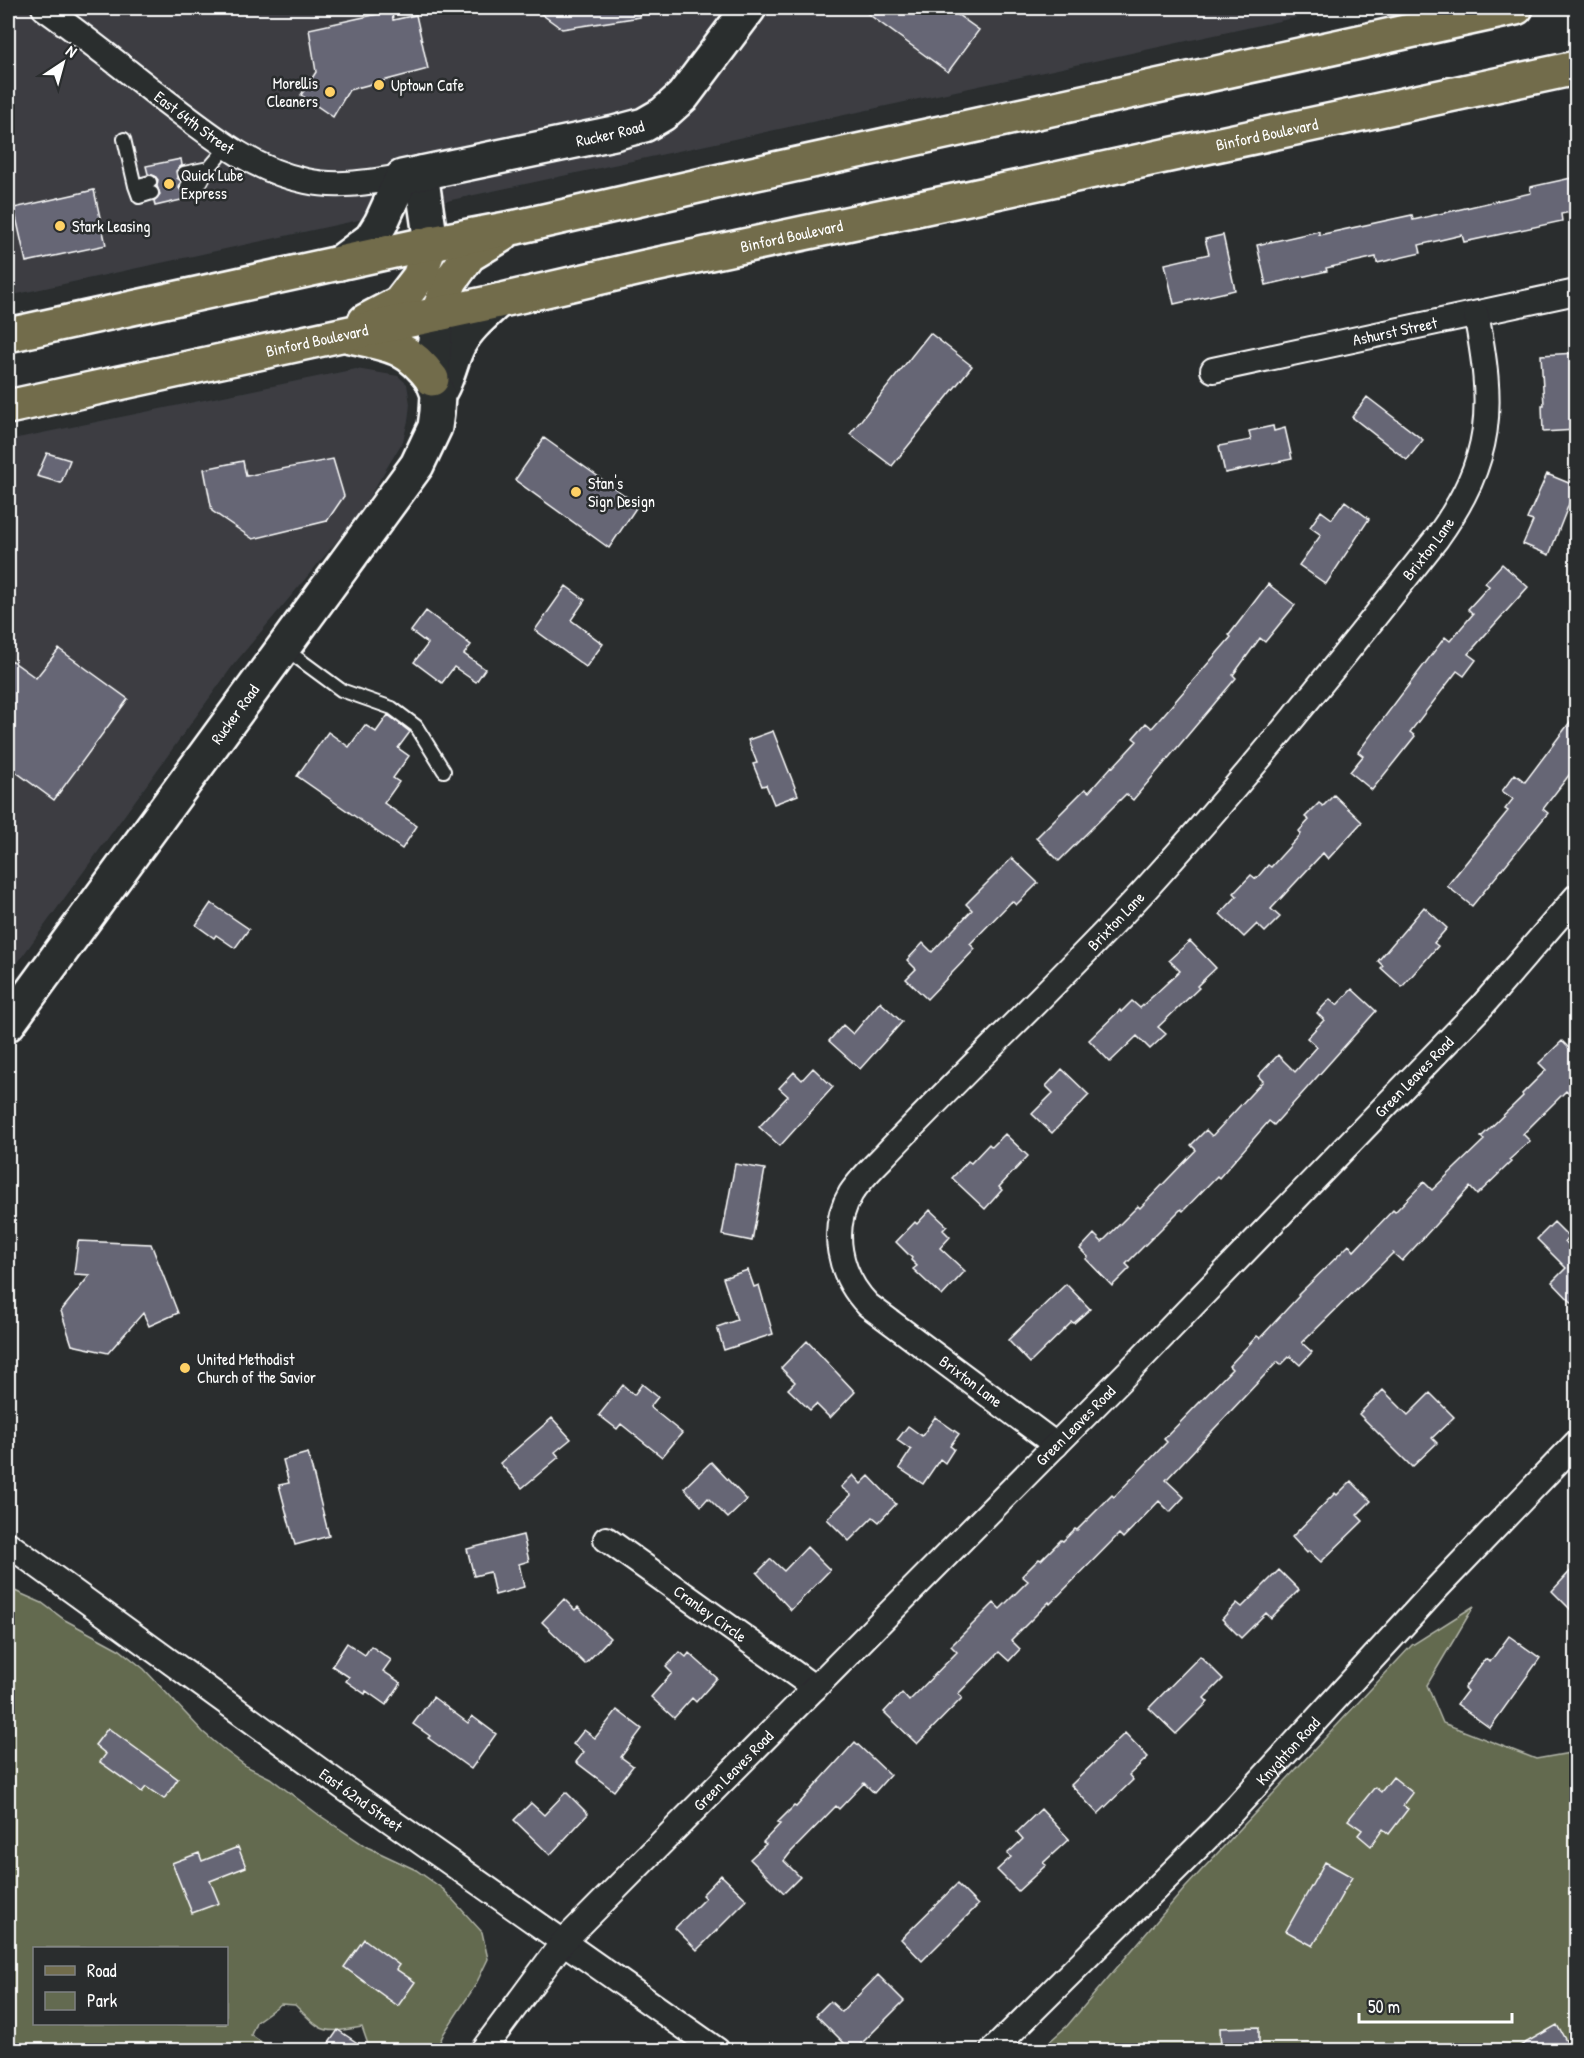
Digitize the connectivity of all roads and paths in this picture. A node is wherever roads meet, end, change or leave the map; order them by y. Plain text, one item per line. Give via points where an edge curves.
1 (44, 8) edge
2 (749, 8) edge
3 (1516, 8) edge
4 (1576, 69) edge
5 (124, 139) dead end
6 (228, 146) junction
7 (209, 168) junction
8 (184, 173) dead end
9 (411, 175) junction
10 (187, 186) dead end
11 (151, 188) dead end
12 (517, 226) junction
13 (430, 243) junction
14 (339, 263) junction
15 (1576, 292) edge
16 (498, 301) junction
17 (437, 314) junction
18 (1476, 314) junction
19 (342, 334) junction
20 (8, 335) edge
21 (1214, 370) dead end
22 (435, 386) junction
23 (8, 406) edge
24 (283, 647) junction
25 (444, 771) dead end
26 (1576, 897) edge
27 (8, 1024) edge
28 (1576, 1443) edge
29 (1056, 1444) junction
30 (606, 1539) dead end
31 (8, 1544) edge
32 (814, 1688) junction
33 (563, 1942) junction
34 (483, 2050) edge
35 (717, 2050) edge
36 (993, 2050) edge

1 - 6 street, East 64th Street
2 - 9 street, Rucker Road via 683,96 644,125
3 - 12 main road
4 - 16 main road, Binford Boulevard
5 - 11 lane via 135,186
6 - 7 lane
6 - 9 street, East 64th Street via 270,170 306,181 358,183
7 - 8 lane
7 - 10 lane via 200,184
9 - 13 street
9 - 14 street via 371,239
12 - 13 main road
12 - 17 main road via 469,255 451,280
13 - 14 main road
13 - 19 main road via 419,277 399,303
14 - 20 main road
15 - 18 street, Ashurst Street
16 - 17 main road, Binford Boulevard
16 - 22 street, Rucker Road via 460,342 446,379
17 - 19 main road, Binford Boulevard
17 - 22 street, Rucker Road
18 - 21 street, Ashurst Street
18 - 29 street, Brixton Lane via 1488,388 1488,417 1472,479 1442,531 1229,795 1086,952 875,1165 845,1205 840,1224 840,1253 850,1282 861,1298
19 - 22 main road via 400,349 412,356
19 - 23 main road, Binford Boulevard
22 - 24 street, Rucker Road via 435,427 417,465
24 - 25 lane via 341,690 392,708 416,726
24 - 27 street, Rucker Road
26 - 29 street, Green Leaves Road via 1482,1006
28 - 36 street, Knyghton Road via 1217,1828
29 - 32 street, Green Leaves Road
30 - 32 street, Cranley Circle
31 - 33 street, East 62nd Street
32 - 33 street, Green Leaves Road
33 - 34 street, Green Leaves Road
33 - 35 street, East 62nd Street

